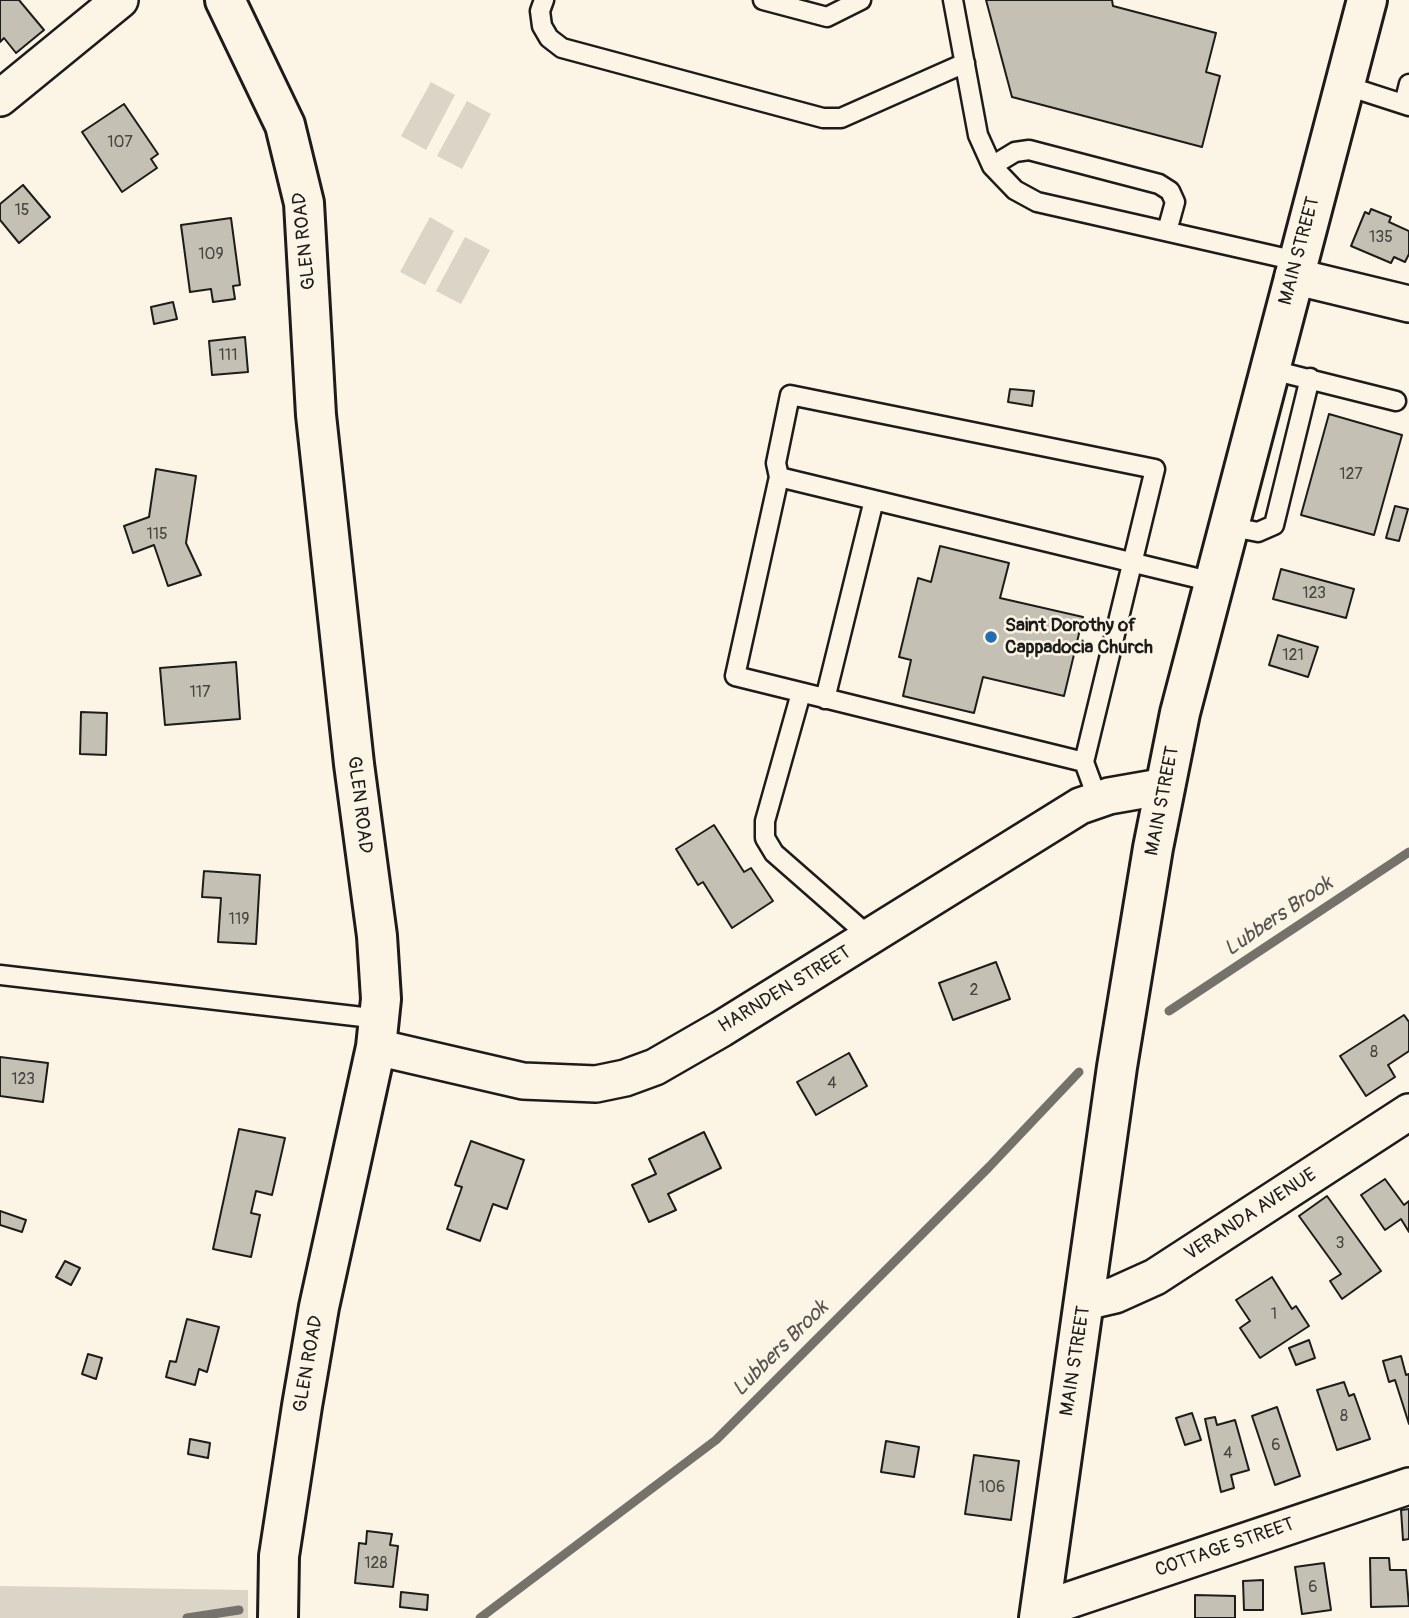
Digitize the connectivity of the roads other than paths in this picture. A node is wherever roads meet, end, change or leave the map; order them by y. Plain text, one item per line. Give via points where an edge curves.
1 (120, 0) edge
2 (225, 0) edge
3 (544, 0) edge
4 (763, 0) edge
5 (861, 0) edge
6 (953, 0) edge
7 (1367, 0) edge
8 (965, 63) junction
9 (1409, 84) edge
10 (1344, 85) junction
11 (0, 98) edge
12 (1406, 105) edge
13 (992, 166) junction
14 (1167, 231) junction
15 (1295, 268) junction
16 (1409, 304) edge
17 (1268, 369) junction
18 (1310, 378) junction
19 (1396, 401) dead end
20 (779, 477) junction
21 (874, 500) junction
22 (1227, 526) junction
23 (1134, 564) junction
24 (1213, 582) junction
25 (801, 693) junction
26 (825, 699) junction
27 (1084, 762) junction
28 (1166, 786) junction
29 (1098, 800) junction
30 (871, 938) junction
31 (0, 975) edge
32 (378, 1033) junction
33 (1409, 1112) edge
34 (1085, 1302) junction
35 (1409, 1486) edge
36 (1040, 1614) edge
37 (278, 1618) edge

1 - 11 street
2 - 32 main road, GLEN ROAD via 285,125 304,203 318,428 347,710 377,936
3 - 8 lane via 542,26 562,48 823,118 841,118
4 - 5 lane via 827,17
6 - 8 lane
7 - 10 main road, MAIN STREET
8 - 13 lane via 978,135
9 - 12 lane
10 - 12 lane
10 - 15 main road, MAIN STREET
13 - 14 lane via 1015,190 1037,202
13 - 14 lane via 1029,150 1159,184 1170,191 1175,202
14 - 15 lane
15 - 16 street
15 - 17 main road, MAIN STREET
17 - 18 lane
17 - 22 main road, MAIN STREET
18 - 19 lane
18 - 22 lane via 1274,525 1258,532
20 - 21 lane
20 - 23 lane via 776,463 790,395 1155,469
20 - 25 lane via 735,676
21 - 23 lane
21 - 26 lane
22 - 24 main road, MAIN STREET
23 - 24 lane
23 - 27 lane
24 - 28 main road, MAIN STREET
25 - 26 lane
25 - 30 lane via 765,821 765,838 775,853
26 - 27 lane
27 - 29 lane
28 - 29 street, HARNDEN STREET
28 - 34 main road, MAIN STREET via 1121,1041
29 - 30 street, HARNDEN STREET via 1023,840
30 - 32 street, HARNDEN STREET via 655,1067 596,1084 523,1081
31 - 32 lane
32 - 37 main road, GLEN ROAD via 302,1406 279,1556
33 - 34 street, VERANDA AVENUE via 1155,1277
34 - 36 main road, MAIN STREET
35 - 36 street, COTTAGE STREET

